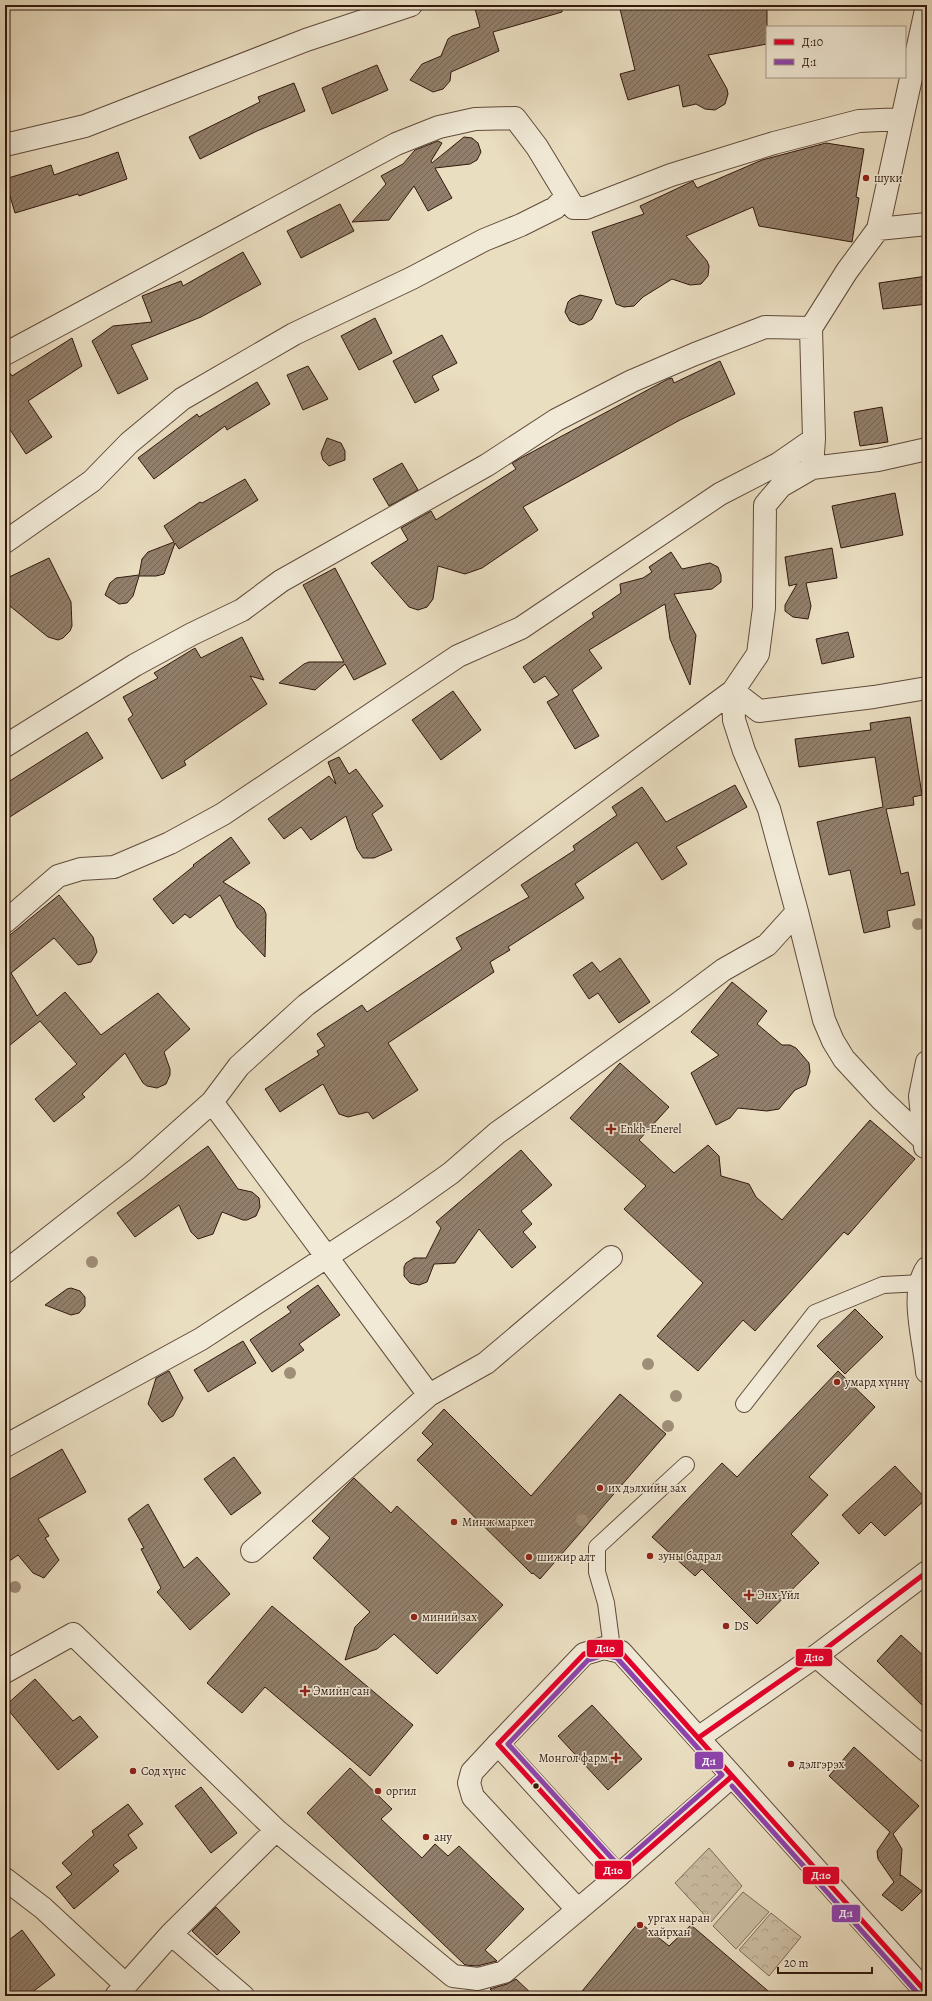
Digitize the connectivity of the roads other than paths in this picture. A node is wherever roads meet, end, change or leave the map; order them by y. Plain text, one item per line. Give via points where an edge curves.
1 (411, 5) edge
2 (927, 5) edge
3 (921, 58) edge
4 (902, 119) junction
5 (5, 145) edge
6 (566, 198) junction
7 (927, 224) edge
8 (878, 229) junction
9 (810, 328) junction
10 (5, 354) edge
11 (814, 439) junction
12 (927, 450) edge
13 (812, 468) junction
14 (5, 542) edge
15 (927, 688) edge
16 (733, 691) junction
17 (5, 746) edge
18 (797, 912) junction
19 (5, 922) edge
20 (927, 1062) edge
21 (212, 1102) junction
22 (926, 1147) edge
23 (611, 1257) dead end
24 (327, 1258) junction
25 (5, 1272) edge
26 (925, 1275) edge
27 (927, 1367) edge
28 (429, 1395) junction
29 (744, 1404) dead end
30 (5, 1446) edge
31 (686, 1465) dead end
32 (252, 1551) dead end
33 (927, 1572) edge
34 (612, 1648) junction
35 (816, 1656) junction
36 (5, 1672) edge
37 (698, 1738) junction
38 (498, 1744) junction
39 (927, 1751) edge
40 (731, 1777) junction
41 (276, 1830) junction
42 (618, 1876) junction
43 (5, 1879) edge
44 (578, 1910) junction
45 (171, 1934) junction
46 (121, 1990) edge
47 (927, 1993) edge
48 (243, 1996) edge

1 - 5 street via 306,40 84,126
2 - 3 street
3 - 4 street
4 - 6 street via 859,121 774,143 671,175 586,208 574,208
4 - 8 street
6 - 10 street via 537,147 515,118 475,119 439,127 396,144
6 - 14 street via 555,208 521,225 484,240 412,278 294,334 182,400 129,443 92,481
7 - 8 street
8 - 9 street
9 - 11 street
9 - 17 street via 765,327 632,381 556,420 487,465 281,581 242,610 135,665
11 - 13 street
11 - 19 street via 778,464 720,494 521,628 458,656 223,814 170,843 114,867 81,869 58,876
12 - 13 street via 878,460
13 - 16 street via 781,486 765,505 764,608 758,654
15 - 16 street via 759,711
16 - 18 street via 734,720 744,751 769,809
16 - 21 street via 306,1005 238,1066
18 - 22 street via 824,1020 832,1041 844,1059
18 - 24 street via 767,945 723,970 497,1133 451,1173
20 - 22 street via 920,1096
21 - 24 street
21 - 25 street via 137,1169
23 - 28 street via 486,1363
24 - 28 street
24 - 30 street via 200,1339
26 - 27 street via 919,1298 920,1329
26 - 29 lane via 883,1285 815,1313
28 - 32 street
31 - 34 lane via 597,1547 597,1572 606,1603
33 - 35 street
34 - 37 street via 621,1652
34 - 38 street via 595,1649 584,1654
35 - 37 street
35 - 39 street
36 - 41 street via 73,1634
37 - 40 street
38 - 42 street
38 - 44 street via 472,1772 468,1783 473,1796
40 - 42 street
40 - 47 street
41 - 44 street via 453,1976 478,1979 504,1972
41 - 45 street
42 - 44 street
43 - 46 street via 43,1908
45 - 46 street
45 - 48 street

